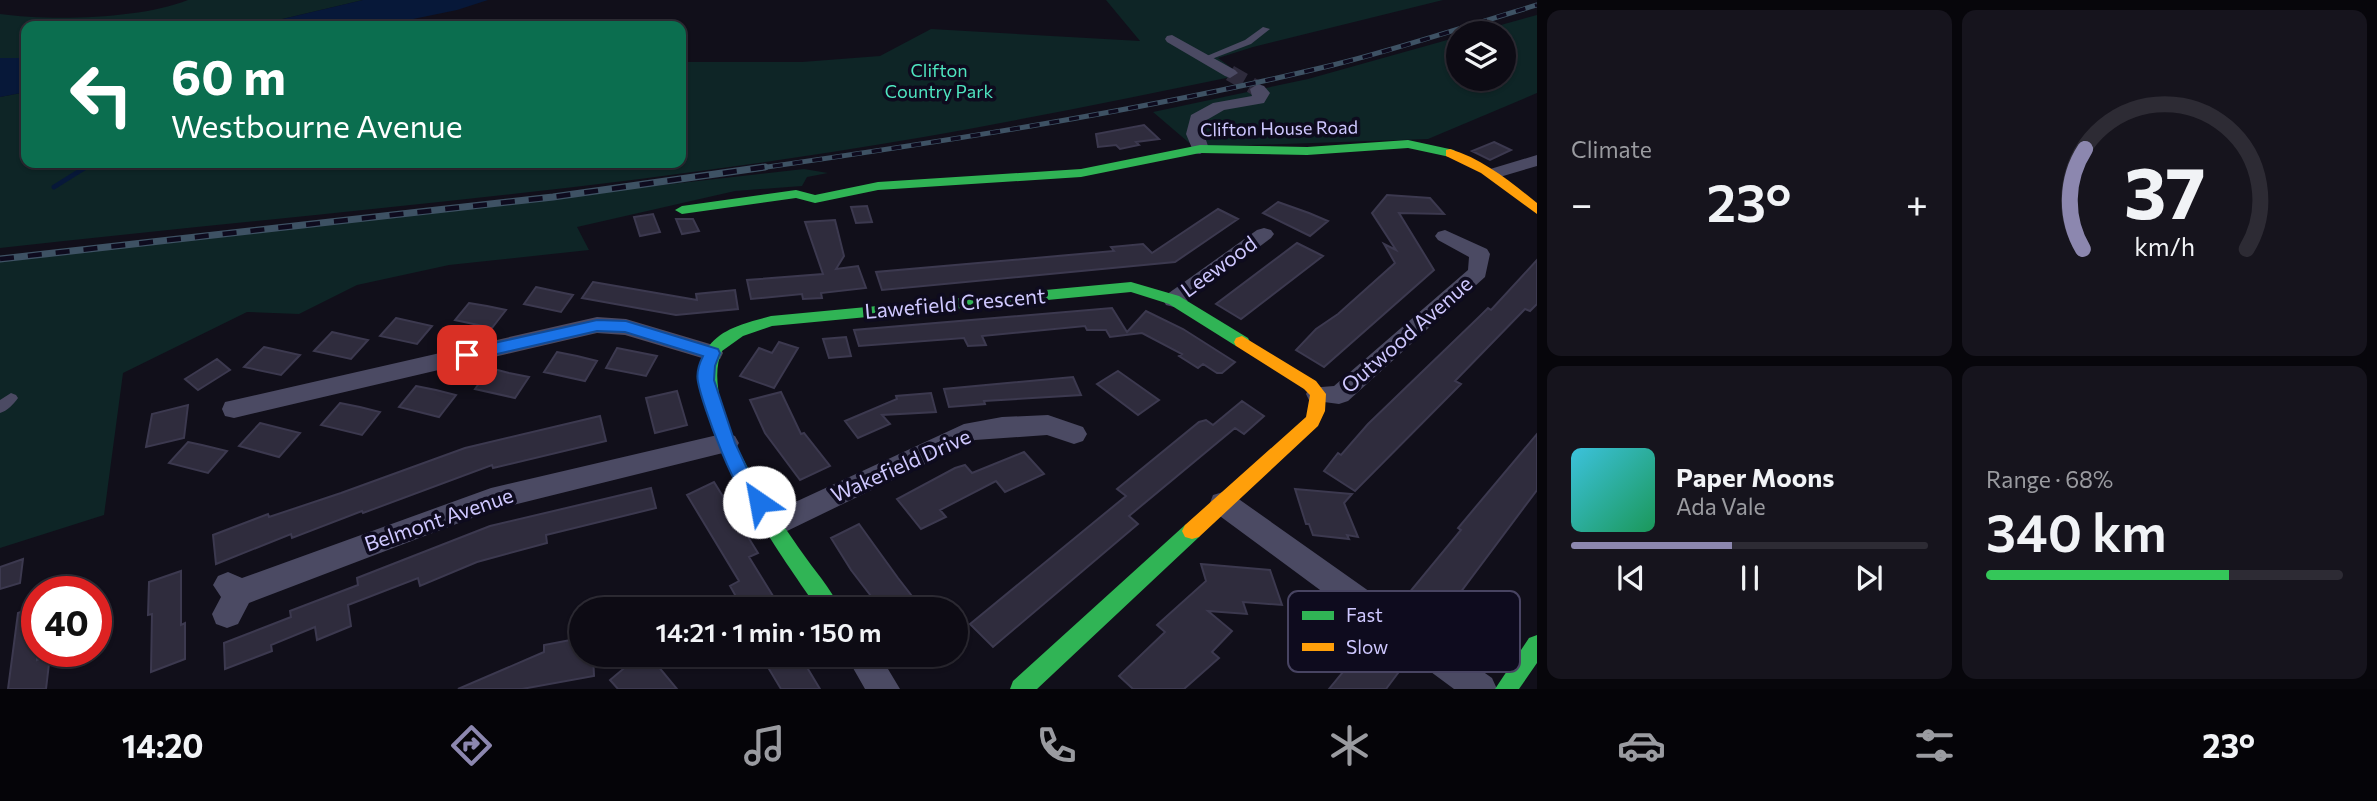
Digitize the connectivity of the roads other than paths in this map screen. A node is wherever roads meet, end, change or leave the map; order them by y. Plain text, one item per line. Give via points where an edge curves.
1 (1266, 29) dead end
2 (1172, 39) dead end
3 (1206, 58) junction
4 (1230, 73) tunnel mouth
5 (1258, 89) dead end
6 (1200, 149) junction
7 (1537, 160) edge
8 (1493, 174) junction
9 (682, 210) dead end
10 (1537, 210) edge
11 (1268, 232) dead end
12 (1445, 236) dead end
13 (1174, 300) junction
14 (712, 353) junction
15 (1318, 394) junction
16 (11, 398) dead end
17 (0, 408) edge
18 (234, 409) dead end
19 (1074, 434) dead end
20 (726, 443) junction
21 (1223, 503) junction
22 (775, 524) junction
23 (1345, 591) edge
24 (231, 597) dead end
25 (822, 597) edge
26 (1537, 645) edge
27 (869, 667) edge
28 (1520, 669) edge
29 (1457, 672) edge
30 (1518, 672) edge
31 (884, 689) edge
32 (1021, 689) edge
33 (1481, 689) edge
34 (1506, 689) edge

1 - 3 lane via 1248,43
2 - 3 street
3 - 4 street
5 - 6 street via 1258,100 1219,106 1198,119 1195,134
6 - 8 street, Clifton House Road via 1307,151 1415,144 1457,155
6 - 9 street, Clifton House Road via 1081,173 878,186 816,203 796,194
7 - 8 street
8 - 10 street, Clifton House Road
11 - 13 street, Leewood
12 - 15 street, Outwood Avenue via 1480,254 1478,272 1339,396
13 - 14 street, Lawefield Crescent via 1130,287 771,321 726,339
13 - 15 street, Lawefield Crescent via 1298,376
14 - 18 street via 626,327 597,325
14 - 20 street via 705,380
15 - 21 street via 1312,421
16 - 17 lane
19 - 22 street, Wakefield Drive via 1048,425 973,431
20 - 22 street via 744,480
20 - 24 street, Belmont Avenue via 491,499
21 - 23 street
21 - 32 street
22 - 25 street
26 - 28 street
27 - 31 street
29 - 33 street
30 - 34 street

